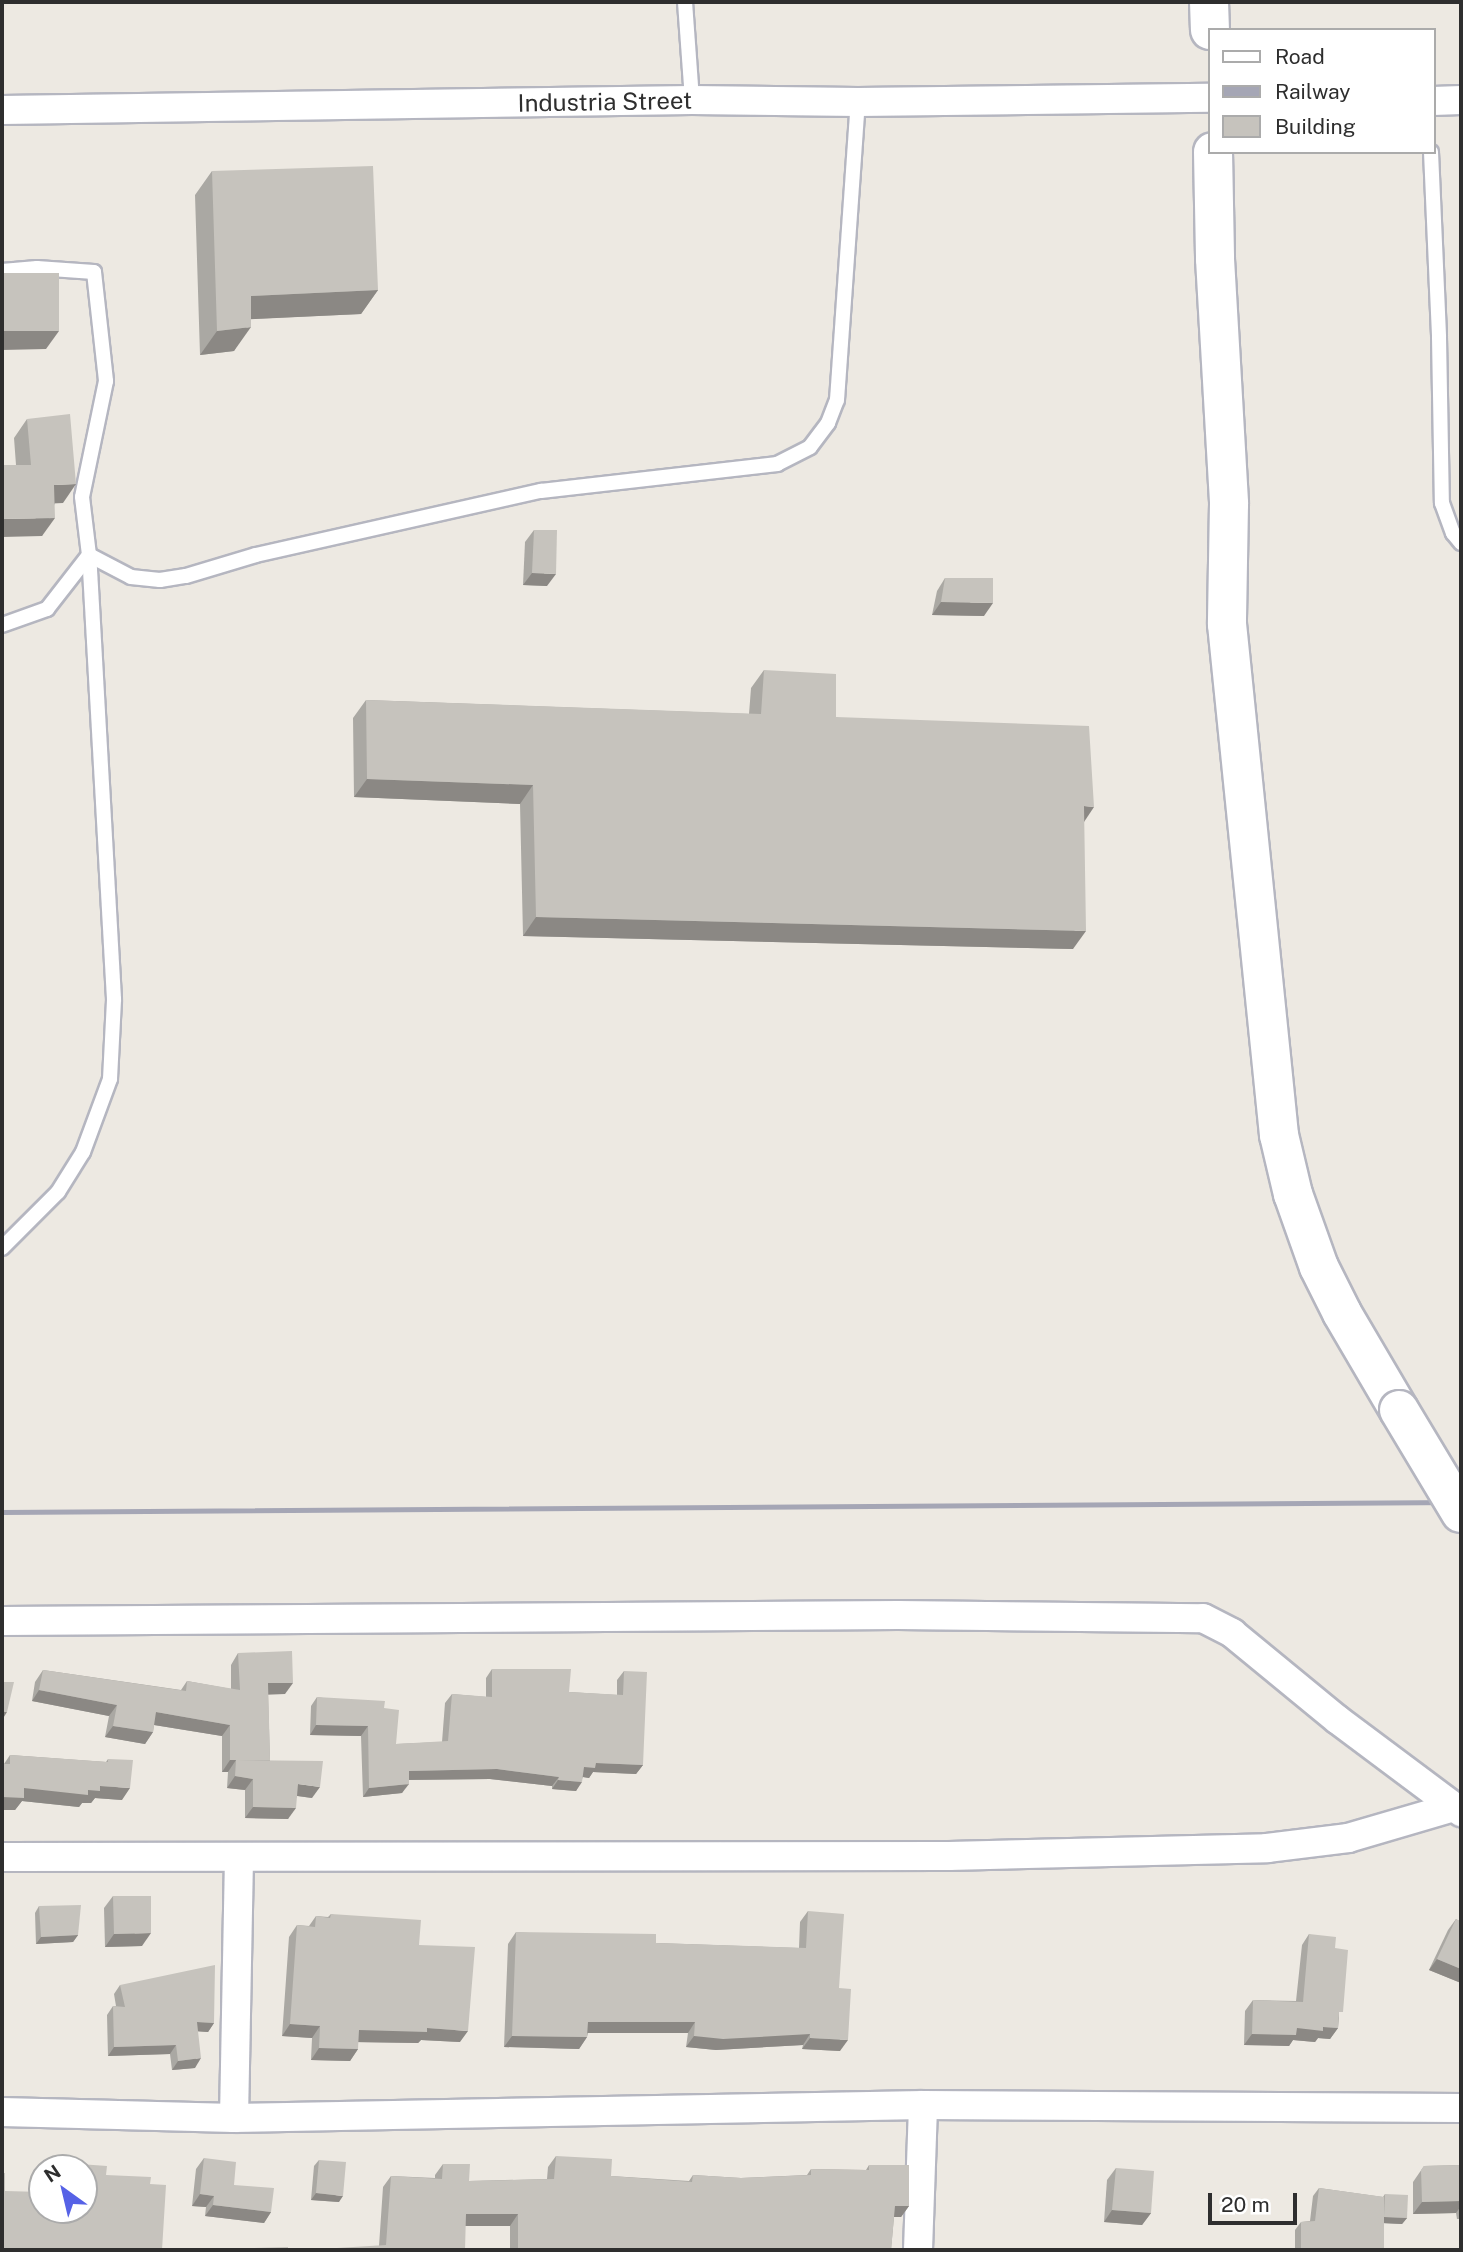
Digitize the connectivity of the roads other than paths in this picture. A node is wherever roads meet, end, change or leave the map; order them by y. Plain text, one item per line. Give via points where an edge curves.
1 (685, 2) edge
2 (1209, 2) edge
3 (1210, 28) edge
4 (1208, 98) edge
5 (692, 100) junction
6 (1461, 100) edge
7 (1435, 101) edge
8 (858, 102) junction
9 (2, 110) edge
10 (1213, 154) edge
11 (1431, 154) edge
12 (2, 271) edge
13 (1461, 542) edge
14 (89, 555) junction
15 (2, 625) edge
16 (2, 1248) edge
17 (1461, 1513) edge
18 (2, 1621) edge
19 (1457, 1810) edge
20 (2, 1857) edge
21 (239, 1859) junction
22 (923, 2105) junction
23 (1461, 2108) edge
24 (2, 2112) edge
25 (234, 2118) junction
26 (918, 2250) edge

1 - 5 lane
2 - 3 street
4 - 8 street, Industria Street
5 - 8 street, Industria Street
5 - 9 street, Industria Street
6 - 7 street
8 - 14 lane via 837,400 828,423 810,447 777,464 541,491 160,580 131,577
10 - 17 street, bridge via 1230,504 1227,624 1279,1135 1293,1194 1319,1267
11 - 13 lane via 1442,503
12 - 14 lane via 94,272 106,381 82,497
14 - 15 lane via 47,609
14 - 16 lane via 113,985 110,1079 83,1152 58,1192
18 - 19 street via 884,1615 1203,1618 1232,1633
19 - 21 street via 1348,1838 1267,1849 949,1856
20 - 21 street
21 - 25 street
22 - 23 street
22 - 25 street
22 - 26 street
24 - 25 street

